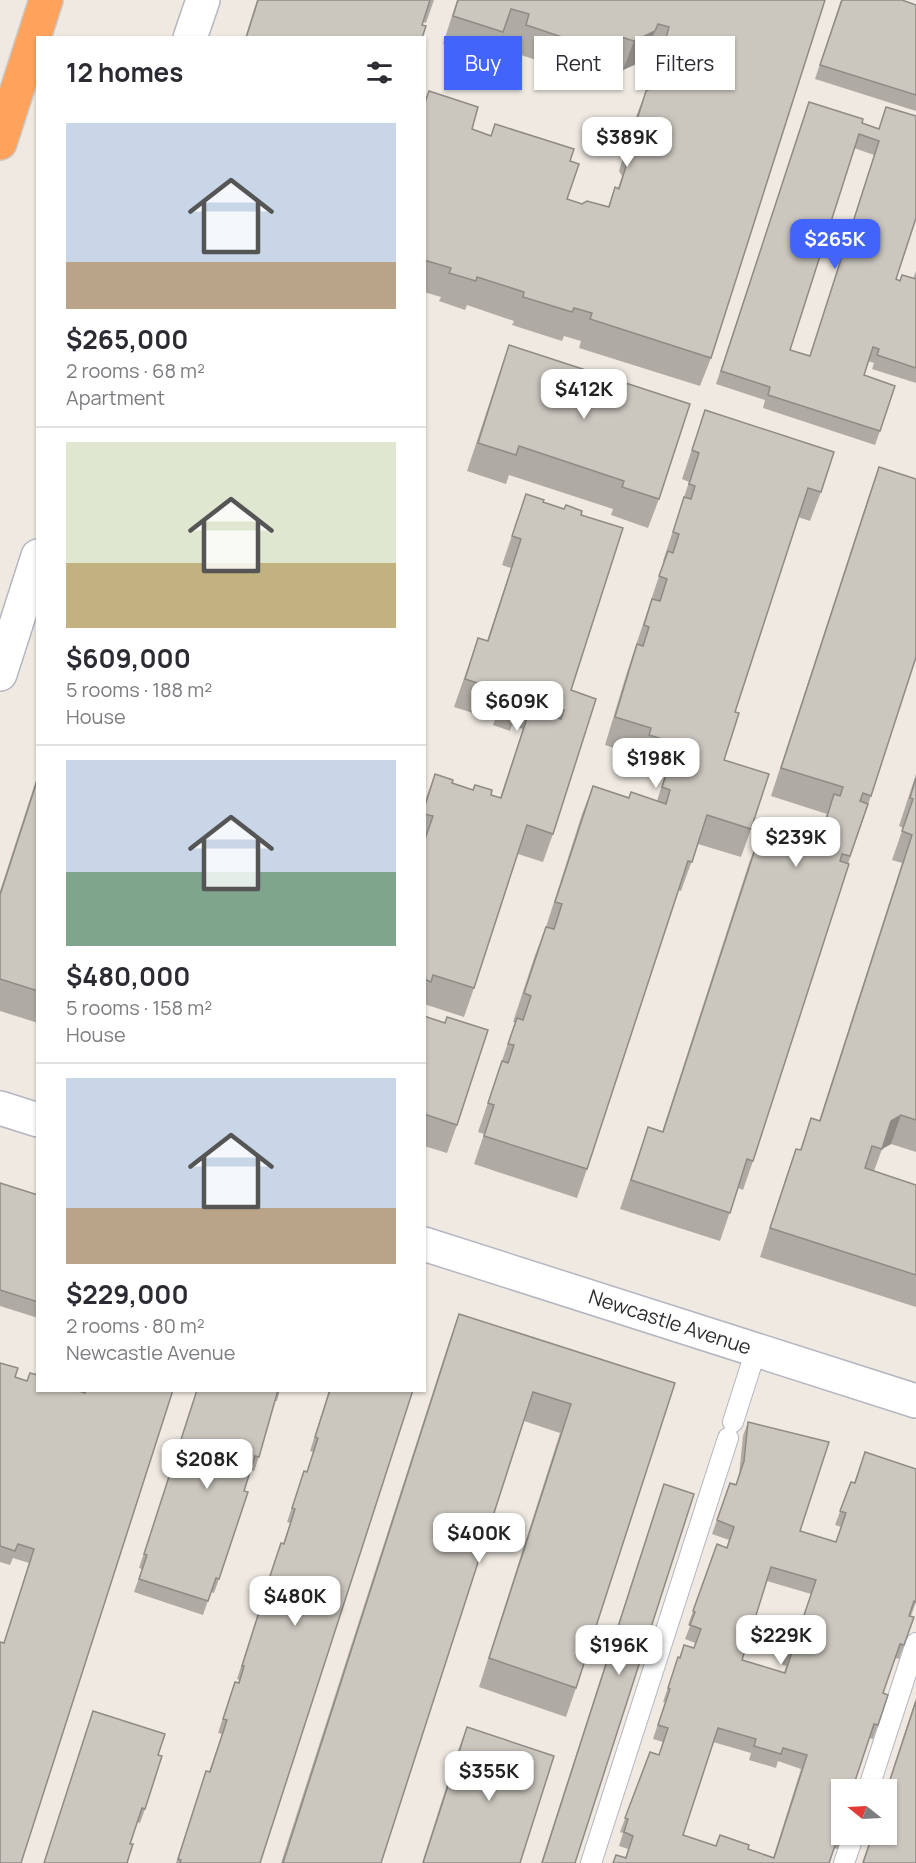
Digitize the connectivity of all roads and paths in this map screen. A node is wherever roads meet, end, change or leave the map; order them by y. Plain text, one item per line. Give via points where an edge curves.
1 (46, 0) edge
2 (203, 0) edge
3 (191, 36) edge
4 (0, 142) edge
5 (36, 562) edge
6 (0, 674) edge
7 (0, 1108) edge
8 (36, 1119) edge
9 (426, 1245) edge
10 (756, 1350) junction
11 (916, 1401) edge
12 (916, 1643) edge
13 (872, 1779) edge
14 (850, 1845) edge
15 (591, 1863) edge
16 (844, 1863) edge

1 - 4 highway
2 - 3 street
5 - 6 street
7 - 8 street
9 - 10 street, Newcastle Avenue
10 - 11 street, Newcastle Avenue
10 - 15 lane
12 - 13 lane
14 - 16 lane

